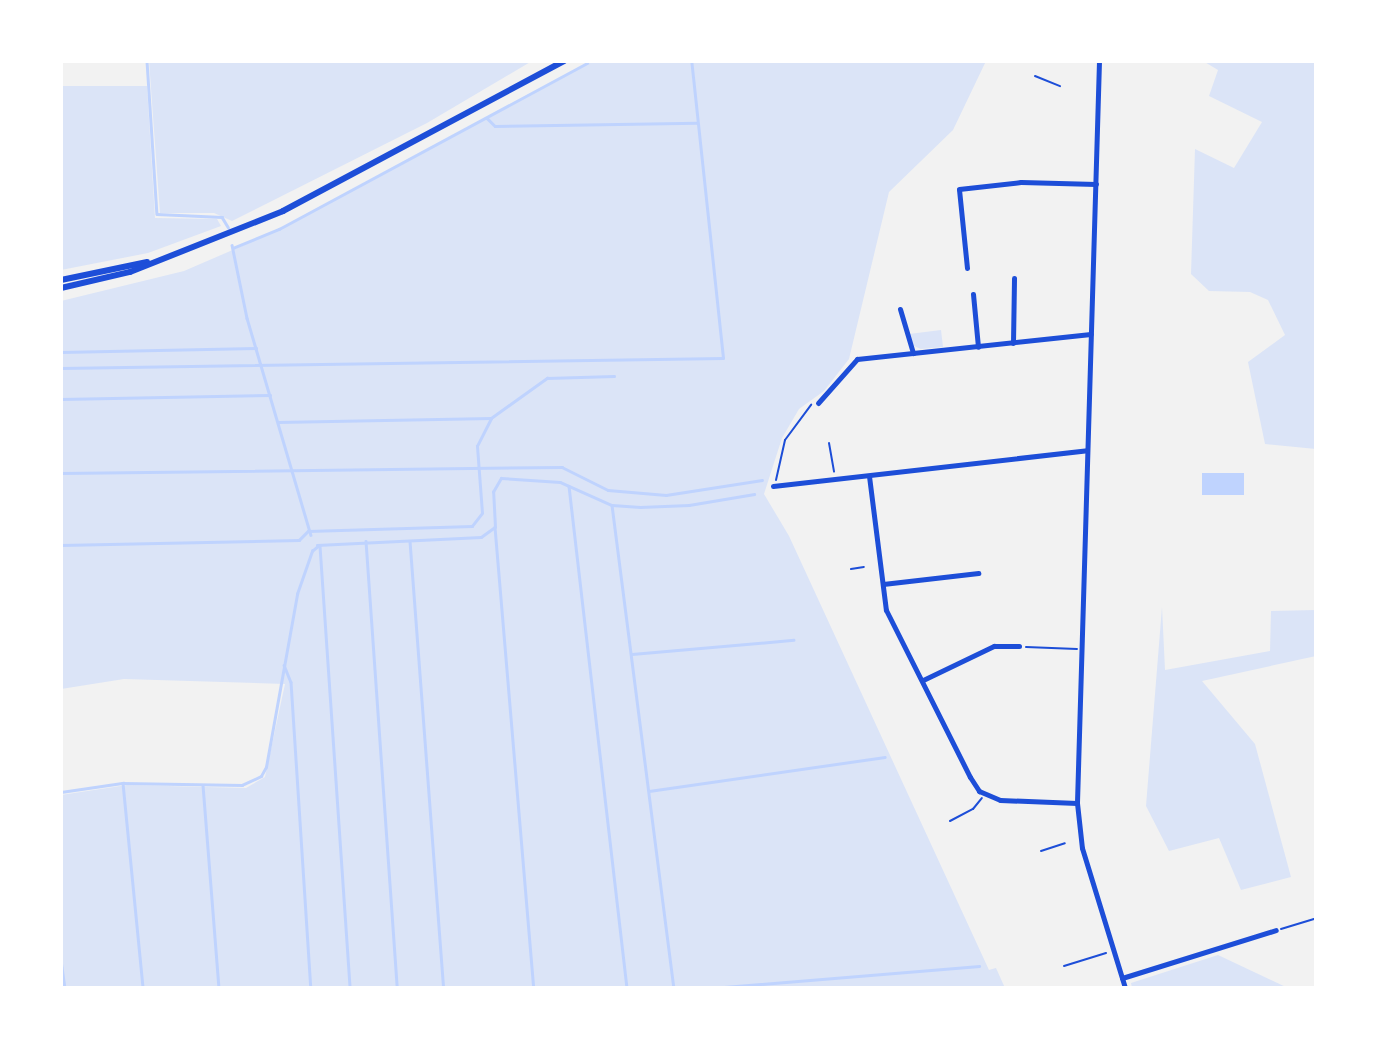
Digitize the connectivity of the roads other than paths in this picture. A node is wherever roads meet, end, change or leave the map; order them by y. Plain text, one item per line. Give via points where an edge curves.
1 (564, 61) edge
2 (1099, 61) edge
3 (1096, 184) junction
4 (166, 258) junction
5 (967, 268) dead end
6 (1014, 278) dead end
7 (61, 280) edge
8 (61, 288) edge
9 (973, 294) dead end
10 (900, 309) dead end
11 (1091, 334) junction
12 (1013, 343) junction
13 (978, 347) junction
14 (913, 353) junction
15 (818, 403) road end
16 (1087, 450) junction
17 (869, 476) junction
18 (773, 486) dead end
19 (978, 573) dead end
20 (883, 584) junction
21 (1022, 646) road end
22 (923, 680) junction
23 (1077, 803) junction
24 (1276, 930) road end
25 (1122, 978) junction
26 (1125, 988) edge

1 - 4 street via 320,193
2 - 3 street
3 - 5 street via 1021,182 959,189
3 - 11 street
4 - 7 street
4 - 8 street
6 - 12 street
9 - 13 street
10 - 14 street
11 - 12 street
11 - 16 street
12 - 13 street
13 - 14 street
14 - 15 street via 858,359
16 - 17 street
16 - 23 street
17 - 18 street
17 - 20 street
19 - 20 street
20 - 22 street via 886,610
21 - 22 street via 994,646
22 - 23 street via 970,777 985,794 1000,800
23 - 25 street via 1082,848
24 - 25 street
25 - 26 street

